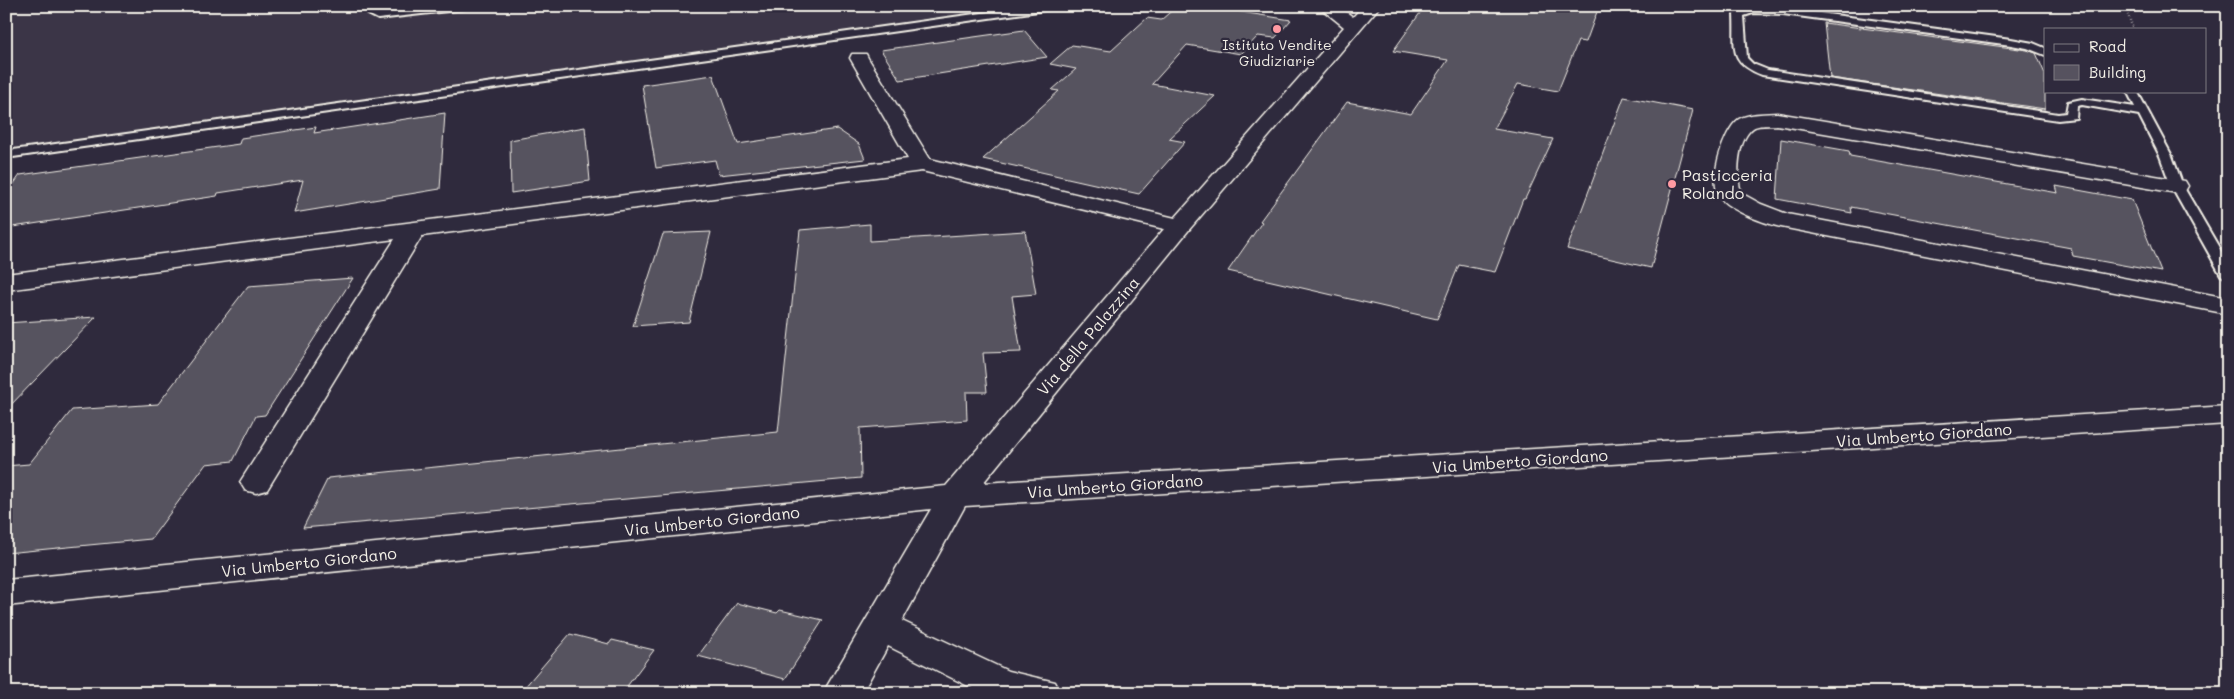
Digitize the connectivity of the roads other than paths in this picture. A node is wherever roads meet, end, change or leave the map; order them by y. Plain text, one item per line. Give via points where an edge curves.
1 (374, 6) edge
2 (465, 6) edge
3 (1052, 6) edge
4 (1326, 6) edge
5 (1372, 6) edge
6 (1355, 26) junction
7 (2044, 52) edge
8 (859, 58) dead end
9 (2133, 92) edge
10 (2143, 112) junction
11 (6, 155) edge
12 (922, 164) junction
13 (2177, 186) junction
14 (1180, 226) junction
15 (413, 230) junction
16 (2228, 275) edge
17 (6, 282) edge
18 (2228, 306) edge
19 (2228, 415) edge
20 (256, 482) dead end
21 (955, 496) junction
22 (6, 593) edge
23 (880, 626) junction
24 (842, 693) edge
25 (1042, 693) edge

1 - 2 lane via 373,14 378,16
3 - 11 lane
4 - 6 street
5 - 6 street, Via della Palazzina
6 - 14 street, Via della Palazzina
7 - 10 lane via 2011,42 1783,11 1753,10 1739,14 1742,59 1749,66 1766,73 2058,117 2072,116 2072,104 2082,102
8 - 12 street
9 - 10 lane
10 - 13 lane via 2166,156
12 - 14 street
12 - 15 street
13 - 16 lane
13 - 18 street via 1777,119 1747,123 1734,136 1726,185 1730,196 1781,220
14 - 21 street, Via della Palazzina
15 - 17 street
15 - 20 street
19 - 21 street, Via Umberto Giordano
21 - 22 street, Via Umberto Giordano
21 - 23 street, Via della Palazzina
23 - 24 street, Via della Palazzina
23 - 25 street via 1001,685

